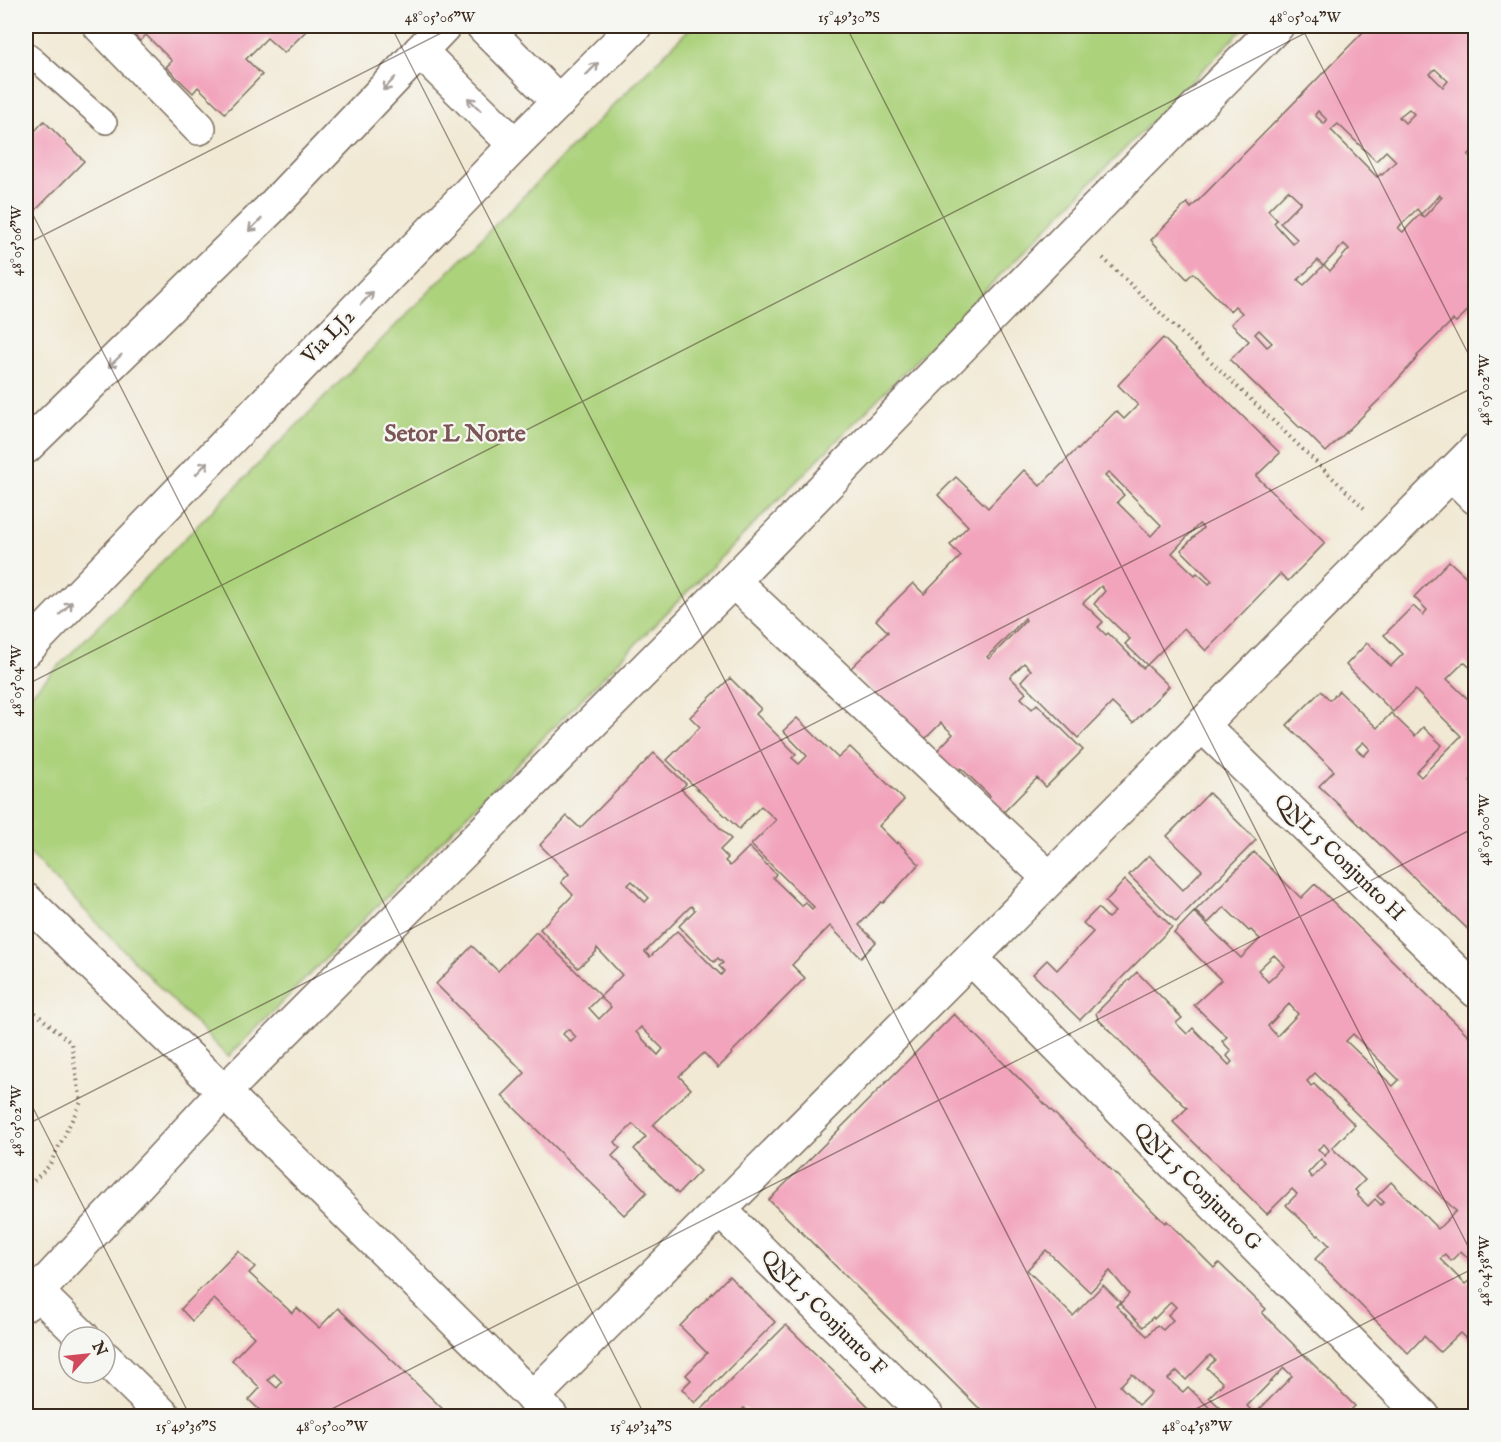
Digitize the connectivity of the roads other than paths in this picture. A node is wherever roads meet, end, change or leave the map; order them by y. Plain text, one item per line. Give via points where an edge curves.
1 (100, 26) edge
2 (444, 26) edge
3 (483, 26) edge
4 (635, 26) edge
5 (1277, 26) edge
6 (420, 51) junction
7 (26, 53) edge
8 (559, 102) junction
9 (106, 123) dead end
10 (199, 128) dead end
11 (515, 145) junction
12 (26, 447) edge
13 (1476, 449) edge
14 (1451, 473) junction
15 (1476, 498) edge
16 (733, 581) junction
17 (26, 650) edge
18 (1202, 724) junction
19 (1049, 878) junction
20 (26, 900) edge
21 (971, 958) junction
22 (1476, 991) edge
23 (224, 1092) junction
24 (720, 1210) junction
25 (31, 1298) edge
26 (67, 1325) edge
27 (117, 1371) edge
28 (542, 1407) edge
29 (164, 1416) edge
30 (927, 1416) edge
31 (1423, 1416) edge

1 - 10 street
2 - 6 street
3 - 8 street
8 -> 4 street, Via LJ2
5 - 16 street
11 -> 6 street
6 -> 12 street via 270,209
7 - 9 lane
8 - 11 street, Via LJ2
17 -> 11 street, Via LJ2
13 - 14 street
14 - 15 street
14 - 18 street
16 - 19 street
16 - 23 street
18 - 19 street
18 - 22 street, QNL 5 Conjunto H
19 - 21 street
20 - 23 street
21 - 24 street
21 - 31 street, QNL 5 Conjunto G
23 - 25 street
23 - 28 street
24 - 28 street
24 - 30 street, QNL 5 Conjunto F
25 - 26 street
27 - 29 street

